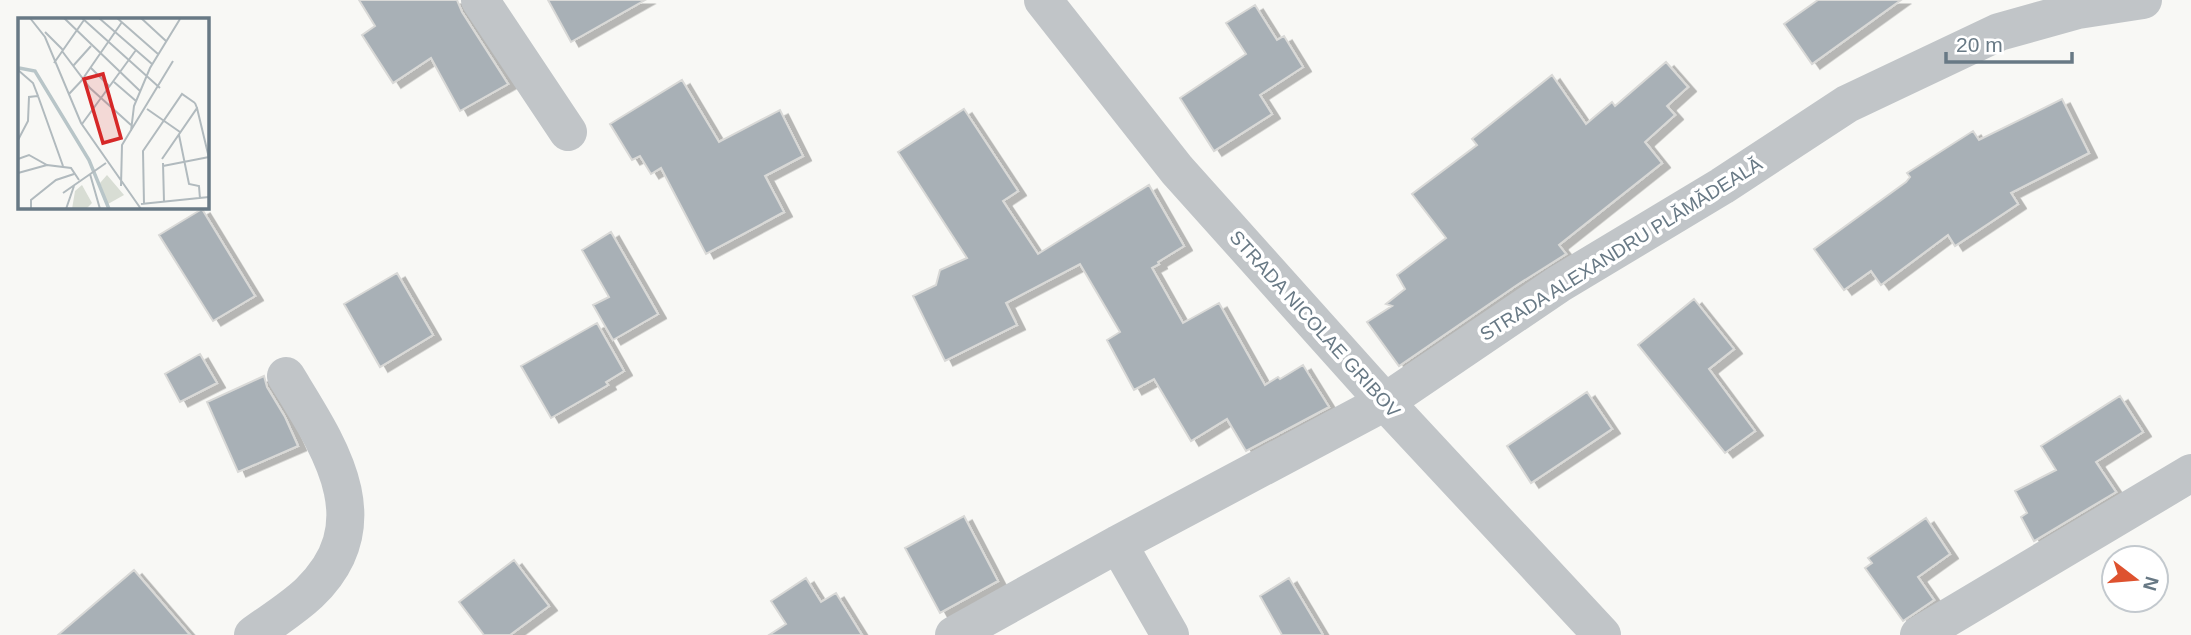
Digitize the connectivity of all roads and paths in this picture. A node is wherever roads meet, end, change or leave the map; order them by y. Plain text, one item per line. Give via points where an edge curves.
1 (480, 0) edge
2 (1043, 0) edge
3 (2143, 0) edge
4 (568, 132) dead end
5 (286, 376) dead end
6 (1385, 402) junction
7 (2191, 474) edge
8 (1118, 544) junction
9 (253, 635) edge
10 (954, 635) edge
11 (1170, 635) edge
12 (1602, 635) edge
13 (1919, 635) edge

1 - 4 street
2 - 6 street, STRADA NICOLAE GRIBOV via 1177,170
3 - 6 street, STRADA ALEXANDRU PLĂMĂDEALĂ via 2078,10 1999,32 1847,104 1723,186 1559,284
5 - 9 street via 321,435 340,478 347,509 342,540 327,572 309,593
6 - 8 street, STRADA ALEXANDRU PLĂMĂDEALĂ
6 - 12 street, STRADA NICOLAE GRIBOV
7 - 13 street
8 - 10 street, STRADA ALEXANDRU PLĂMĂDEALĂ
8 - 11 street

